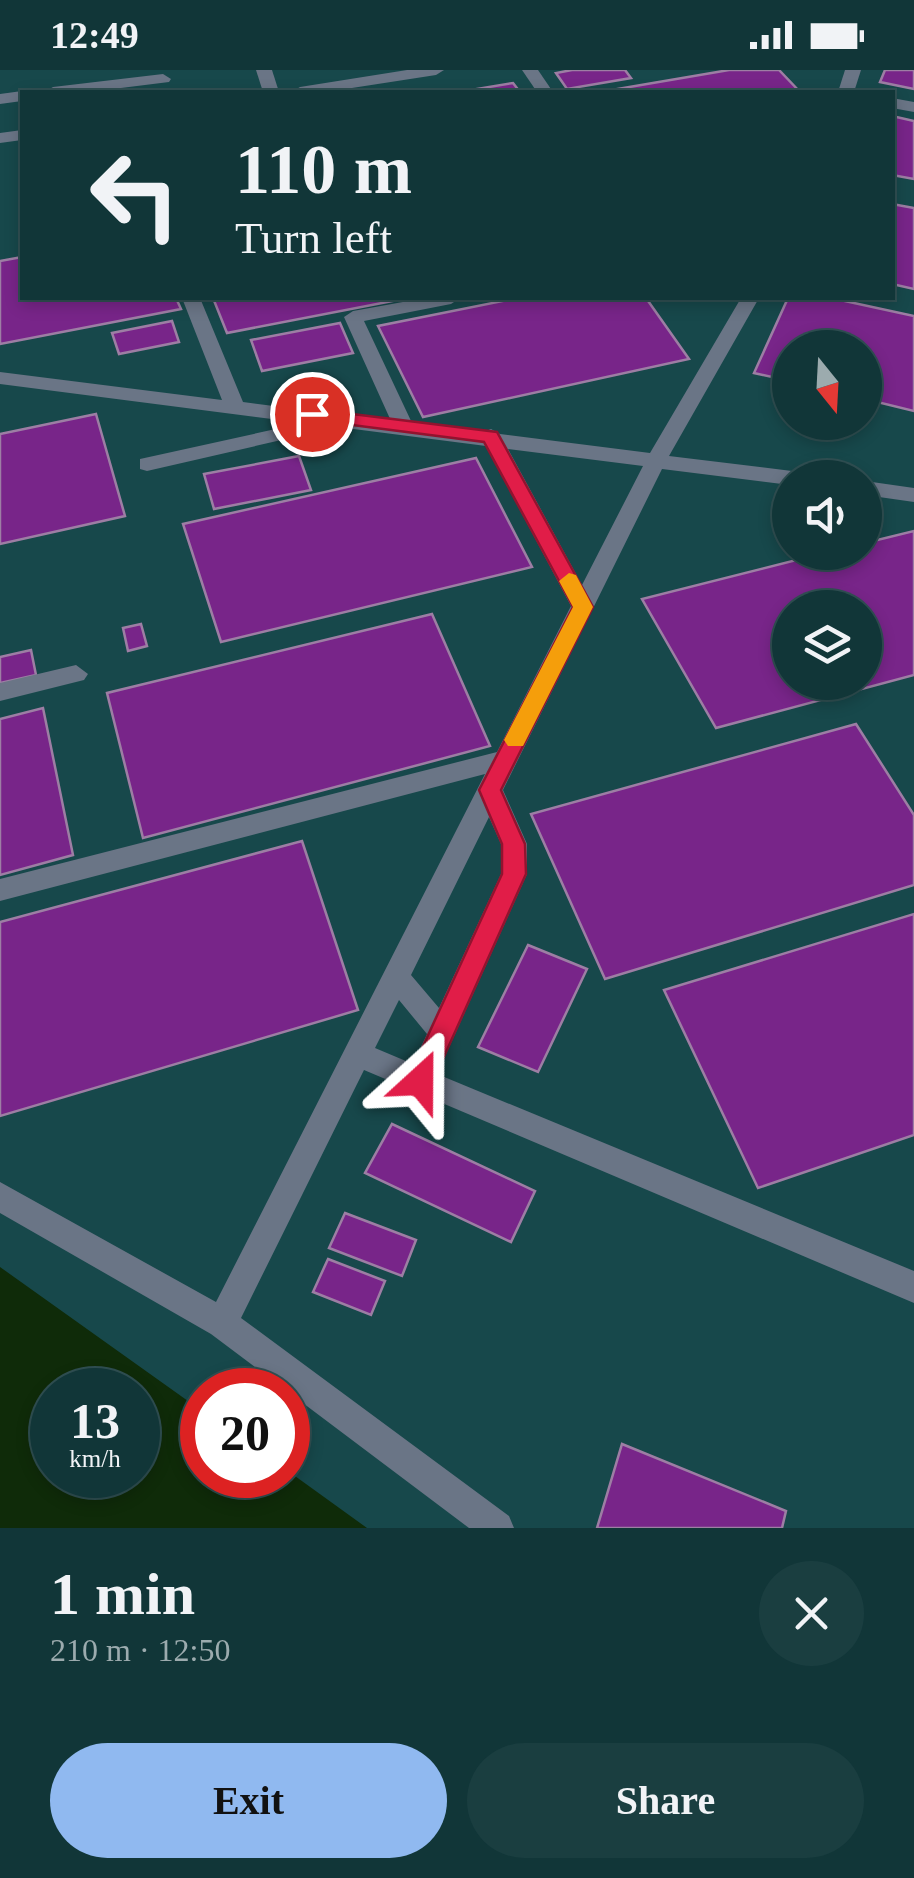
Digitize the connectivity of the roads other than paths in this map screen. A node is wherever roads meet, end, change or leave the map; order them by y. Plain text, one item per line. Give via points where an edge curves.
1 (436, 70) edge
2 (106, 78) edge
3 (165, 80) edge
4 (67, 90) edge
5 (312, 90) edge
6 (192, 300) edge
7 (441, 300) edge
8 (749, 300) edge
9 (0, 378) edge
10 (234, 406) junction
11 (350, 419) junction
12 (403, 425) junction
13 (491, 436) junction
14 (658, 458) junction
15 (146, 464) dead end
16 (772, 475) edge
17 (882, 490) edge
18 (914, 495) edge
19 (583, 607) junction
20 (76, 674) dead end
21 (0, 692) edge
22 (506, 758) junction
23 (490, 790) junction
24 (0, 890) edge
25 (396, 977) junction
26 (442, 1030) junction
27 (357, 1054) junction
28 (420, 1081) junction
29 (0, 1197) edge
30 (914, 1287) edge
31 (222, 1323) junction
32 (498, 1528) edge

1 - 5 lane
2 - 3 lane
2 - 4 lane
6 - 10 lane
7 - 12 lane via 353,317
8 - 14 lane
9 - 10 lane
10 - 11 lane
11 - 12 lane
11 - 15 lane
12 - 13 lane
13 - 14 lane
13 - 19 lane
14 - 16 lane
14 - 19 lane
17 - 18 lane
19 - 22 lane
20 - 21 lane
22 - 23 lane
22 - 24 lane
23 - 25 lane
23 - 26 lane via 514,844 514,874
25 - 26 lane
25 - 27 lane
26 - 28 lane
27 - 28 lane
27 - 31 lane
28 - 30 lane
29 - 31 lane
31 - 32 lane

